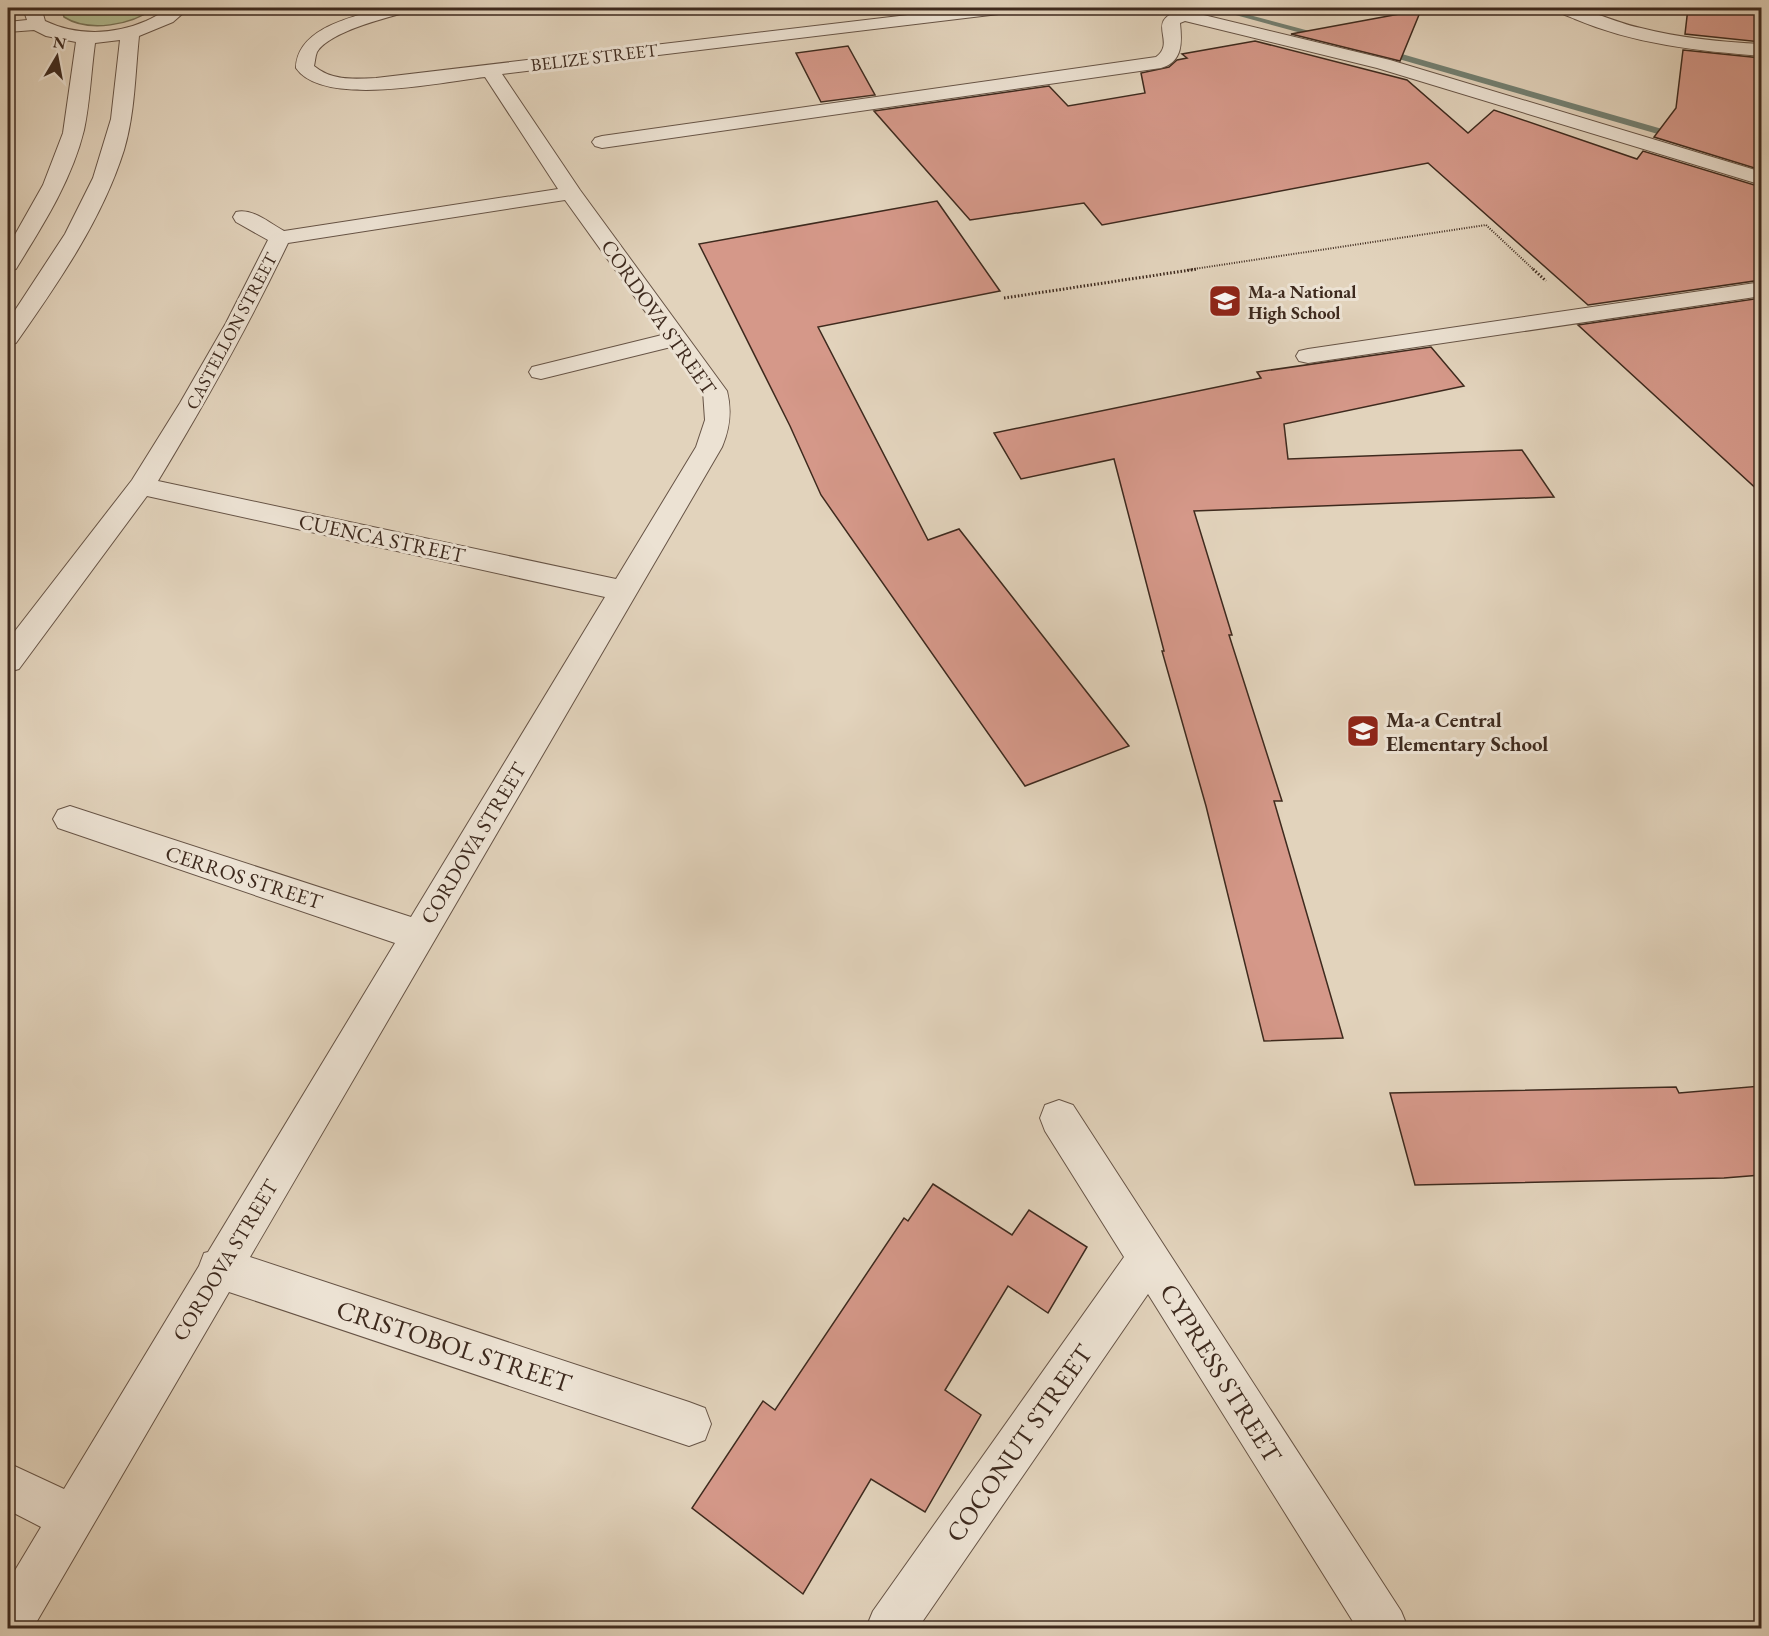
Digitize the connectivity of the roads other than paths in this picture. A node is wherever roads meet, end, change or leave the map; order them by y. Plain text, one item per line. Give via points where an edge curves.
1 (180, 8) edge
2 (401, 8) edge
3 (1007, 8) edge
4 (1564, 8) edge
5 (1602, 8) edge
6 (38, 16) edge
7 (8, 27) edge
8 (130, 32) junction
9 (1761, 35) edge
10 (86, 37) junction
11 (1761, 50) edge
12 (490, 70) junction
13 (602, 142) dead end
14 (1761, 179) edge
15 (571, 193) junction
16 (244, 217) dead end
17 (280, 238) junction
18 (8, 264) edge
19 (1761, 289) edge
20 (8, 338) edge
21 (675, 339) junction
22 (1308, 356) dead end
23 (541, 372) dead end
24 (141, 486) junction
25 (623, 591) junction
26 (8, 662) edge
27 (70, 819) dead end
28 (418, 935) junction
29 (1059, 1118) dead end
30 (1148, 1258) junction
31 (219, 1268) junction
32 (689, 1424) dead end
33 (8, 1486) edge
34 (72, 1518) junction
35 (8, 1626) edge
36 (890, 1629) edge
37 (1384, 1629) edge

1 - 8 street via 162,21
2 - 12 street, BELIZE STREET via 324,38 312,47 305,69 313,77 350,85
3 - 12 street, BELIZE STREET via 800,23
4 - 11 street via 1660,39
5 - 9 street via 1672,28
6 - 7 street
6 - 10 street via 47,32
8 - 10 street
8 - 20 street via 120,119 103,176 63,254
10 - 18 street via 73,134 45,200
12 - 15 street, CORDOVA STREET
13 - 14 street via 1161,62 1172,51 1172,21 1183,15 1383,64
15 - 17 street, CASTELLON STREET
15 - 21 street, CORDOVA STREET
16 - 17 street
17 - 24 street, CASTELLON STREET via 194,403
19 - 22 street
21 - 23 street
21 - 25 street, CORDOVA STREET via 715,392 720,407 718,426
24 - 25 street, CUENCA STREET
24 - 26 street, CASTELLON STREET
25 - 28 street, CORDOVA STREET
27 - 28 street, CERROS STREET
28 - 31 street, CORDOVA STREET
29 - 30 street, CYPRESS STREET
30 - 36 street, COCONUT STREET
30 - 37 street, CYPRESS STREET
31 - 32 street, CRISTOBOL STREET
31 - 34 street, CORDOVA STREET
33 - 34 street
34 - 35 street, CORDOVA STREET

